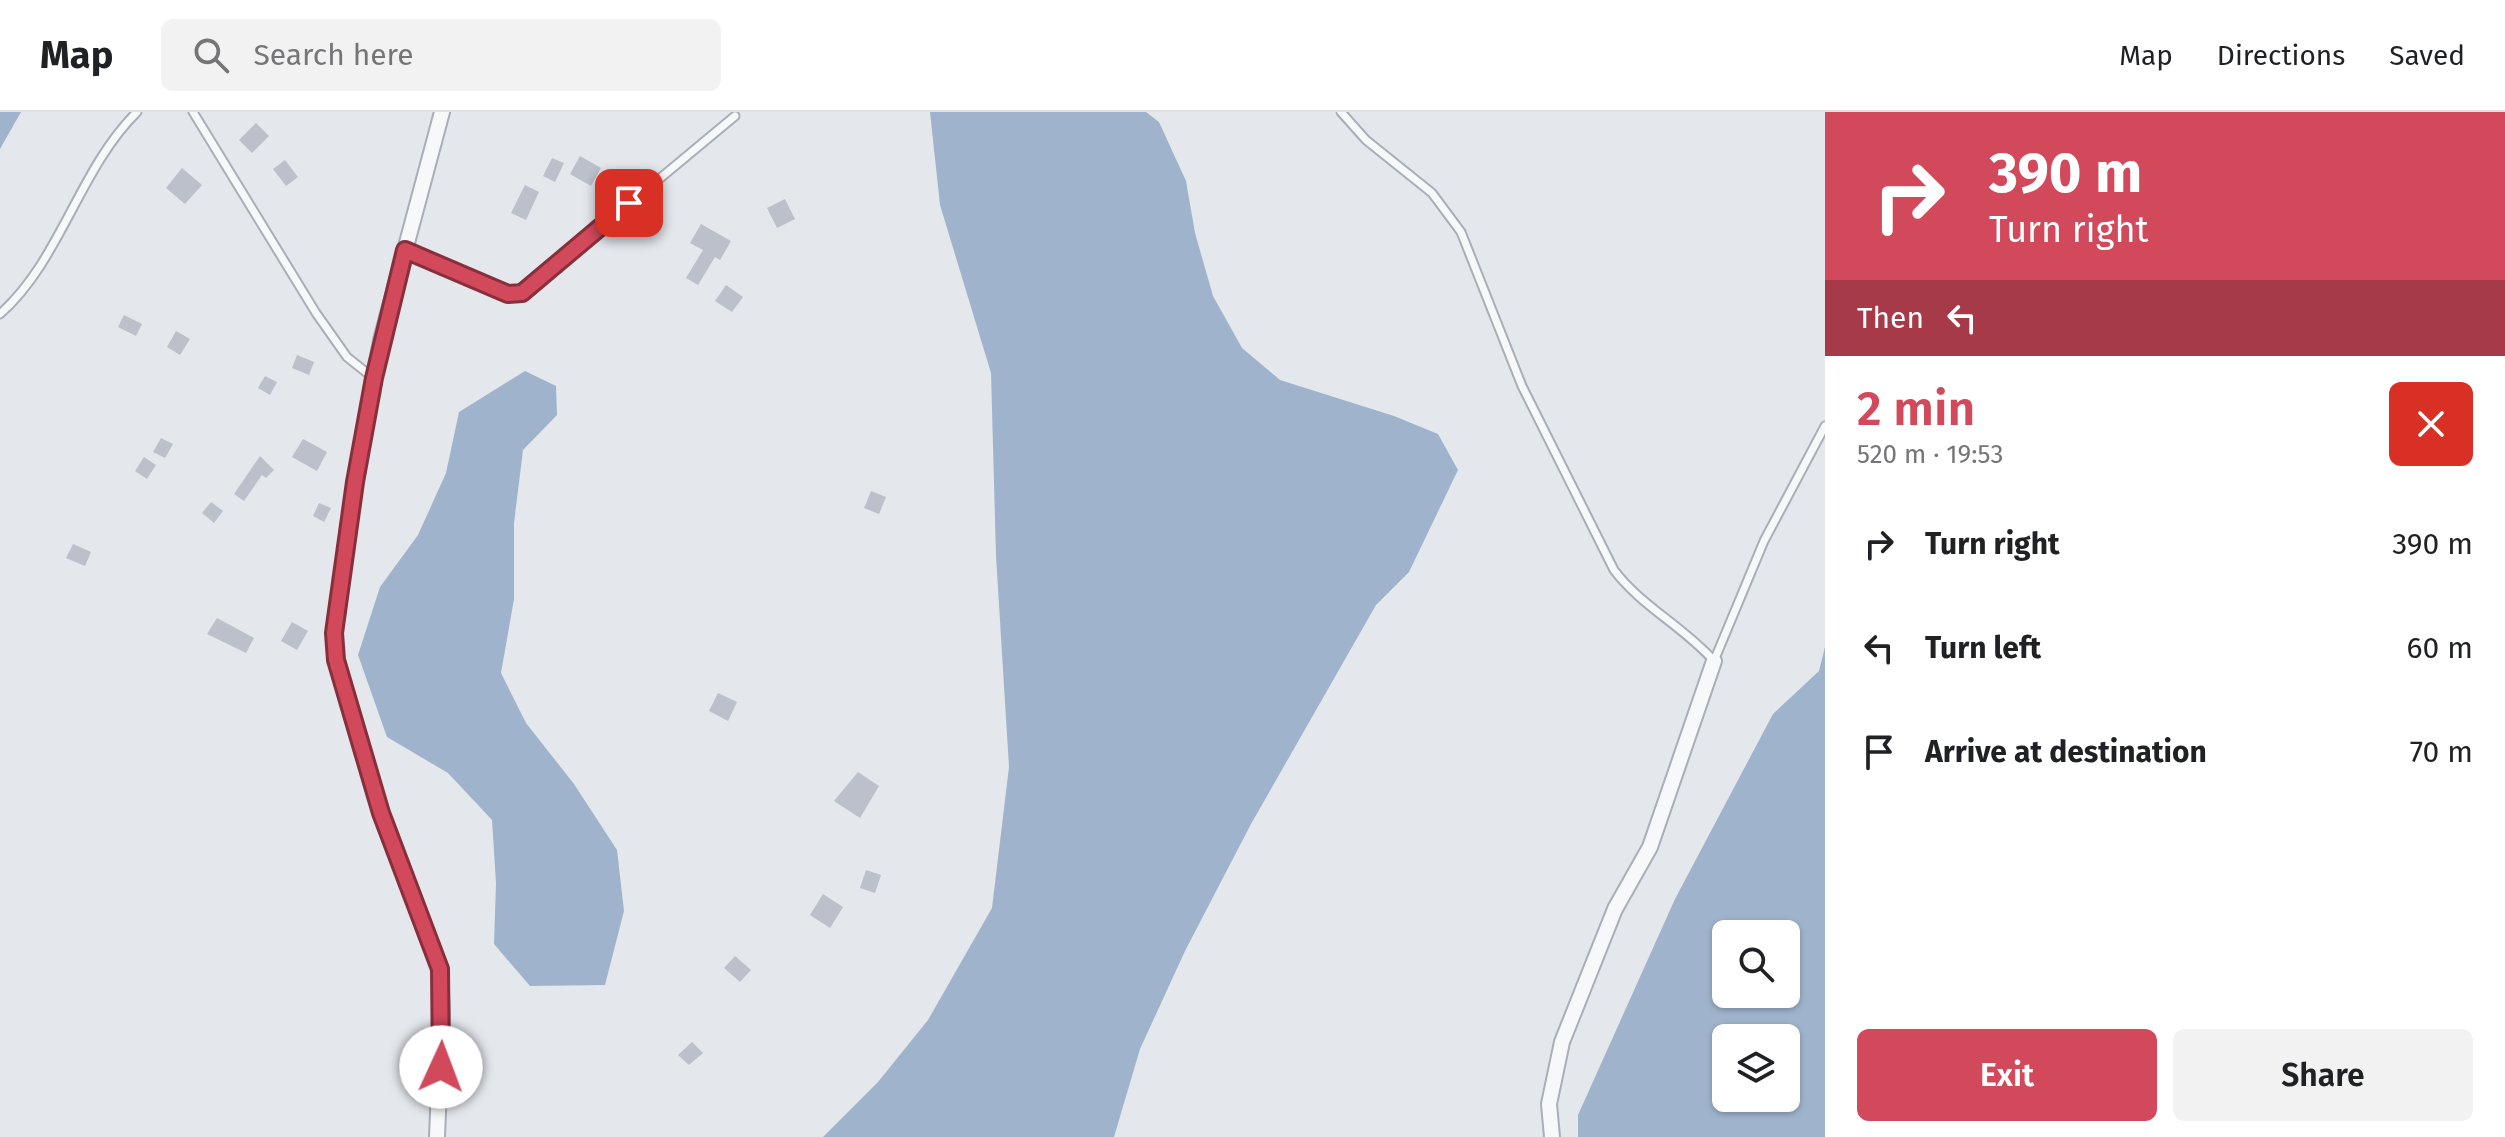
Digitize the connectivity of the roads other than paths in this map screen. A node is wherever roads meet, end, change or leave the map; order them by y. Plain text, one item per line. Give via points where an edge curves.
1 (137, 112) edge
2 (193, 112) edge
3 (442, 112) edge
4 (1341, 112) edge
5 (735, 116) dead end
6 (405, 250) junction
7 (0, 314) edge
8 (374, 378) junction
9 (1825, 426) edge
10 (1714, 661) junction
11 (437, 1137) edge
12 (1552, 1137) edge

1 - 7 lane via 29,281
2 - 8 lane via 316,313 347,357
3 - 6 street
4 - 10 lane via 1366,140 1432,193 1461,232 1522,386 1614,570
5 - 6 lane via 522,293 508,294
6 - 8 street
8 - 11 street via 334,633 336,660 381,813 440,969
9 - 10 lane via 1764,541
10 - 12 street via 1650,847 1615,909 1562,1042 1549,1104

